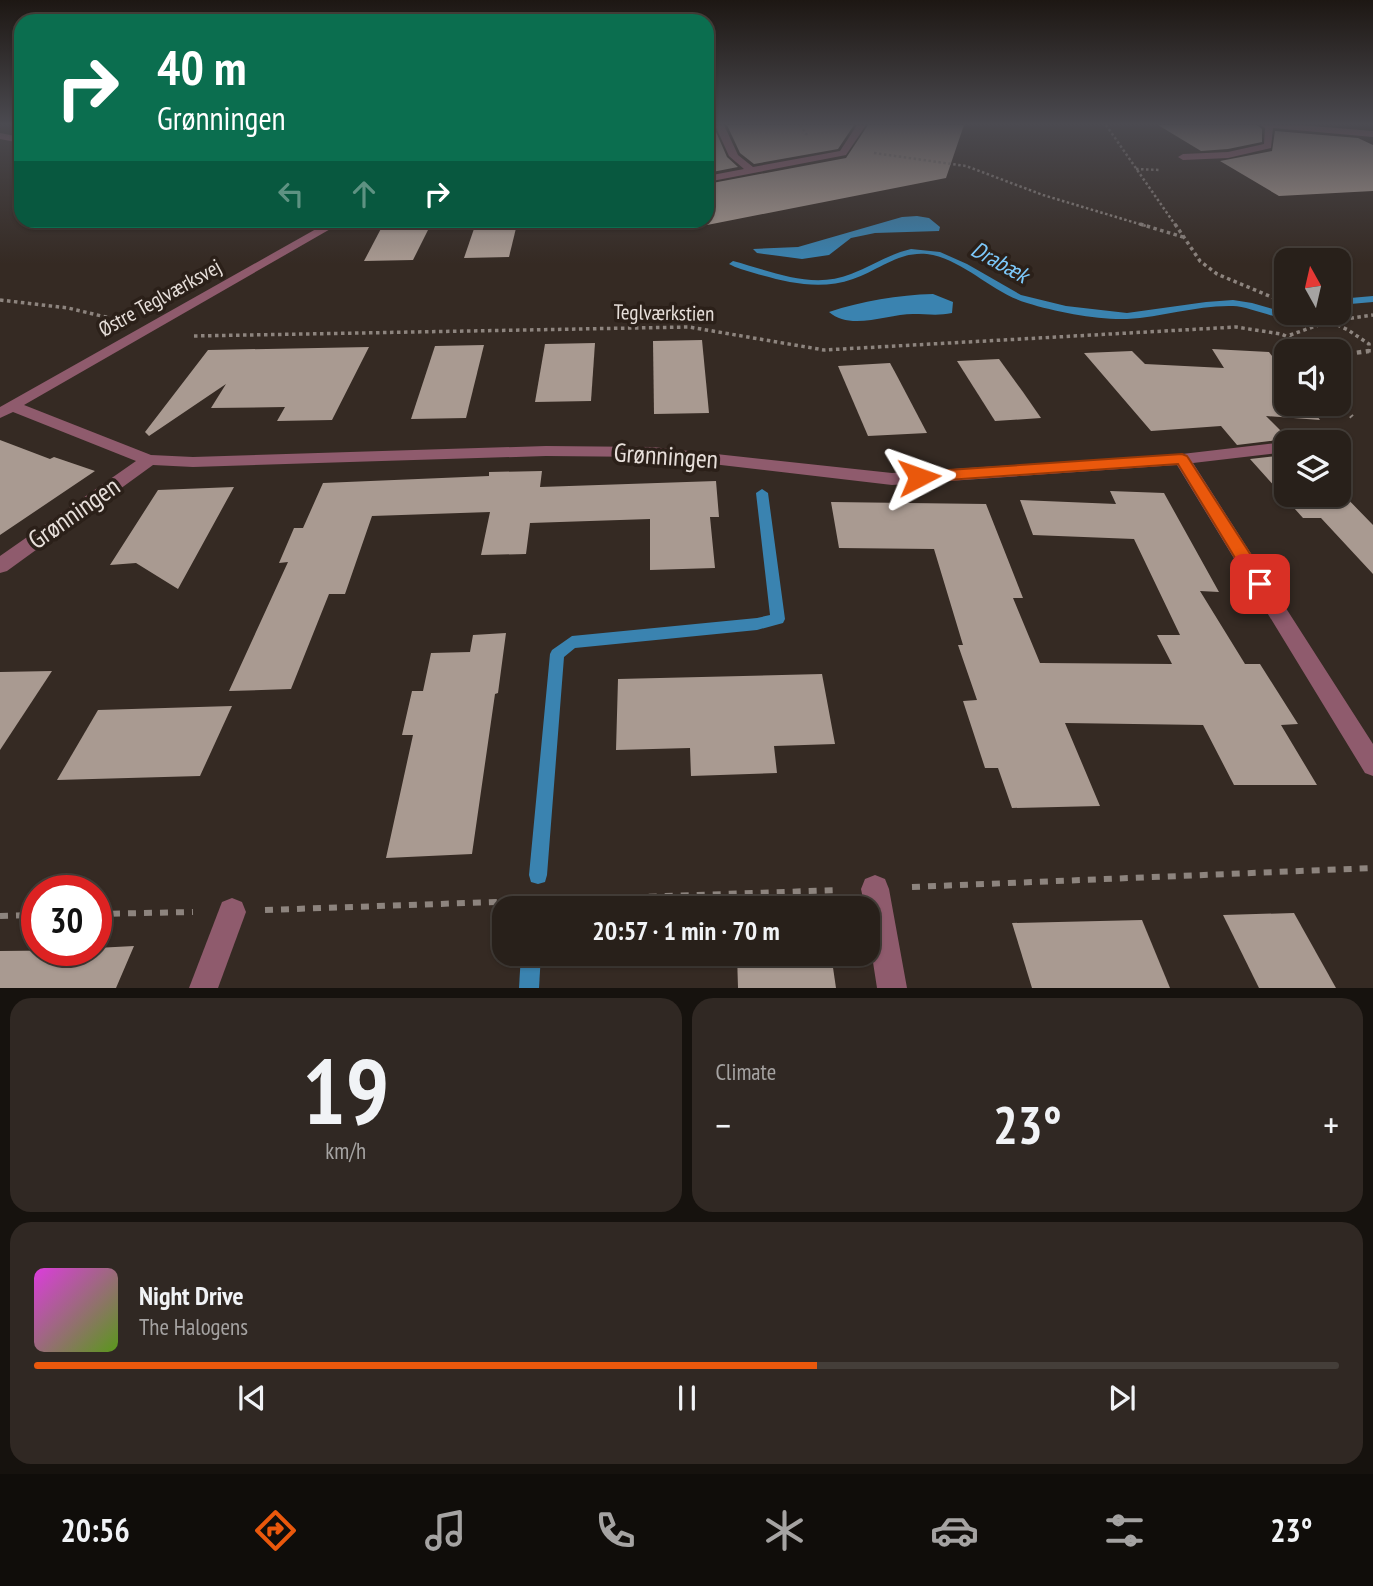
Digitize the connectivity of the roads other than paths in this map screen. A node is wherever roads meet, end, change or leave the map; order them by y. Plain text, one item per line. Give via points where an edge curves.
1 (752, 171) edge
2 (714, 178) edge
3 (327, 228) edge
4 (6, 409) edge
5 (1274, 448) edge
6 (1182, 459) junction
7 (149, 460) junction
8 (0, 566) edge
9 (1373, 765) edge
10 (875, 889) road end
11 (232, 912) road end
12 (203, 988) edge
13 (892, 988) edge

1 - 2 street
3 - 4 street, Østre Teglværksvej
4 - 7 street, Grønningen
5 - 6 street, Grønningen
6 - 7 street, Grønningen via 892,479 652,453
6 - 9 street
7 - 8 street, Grønningen
10 - 13 street
11 - 12 street

